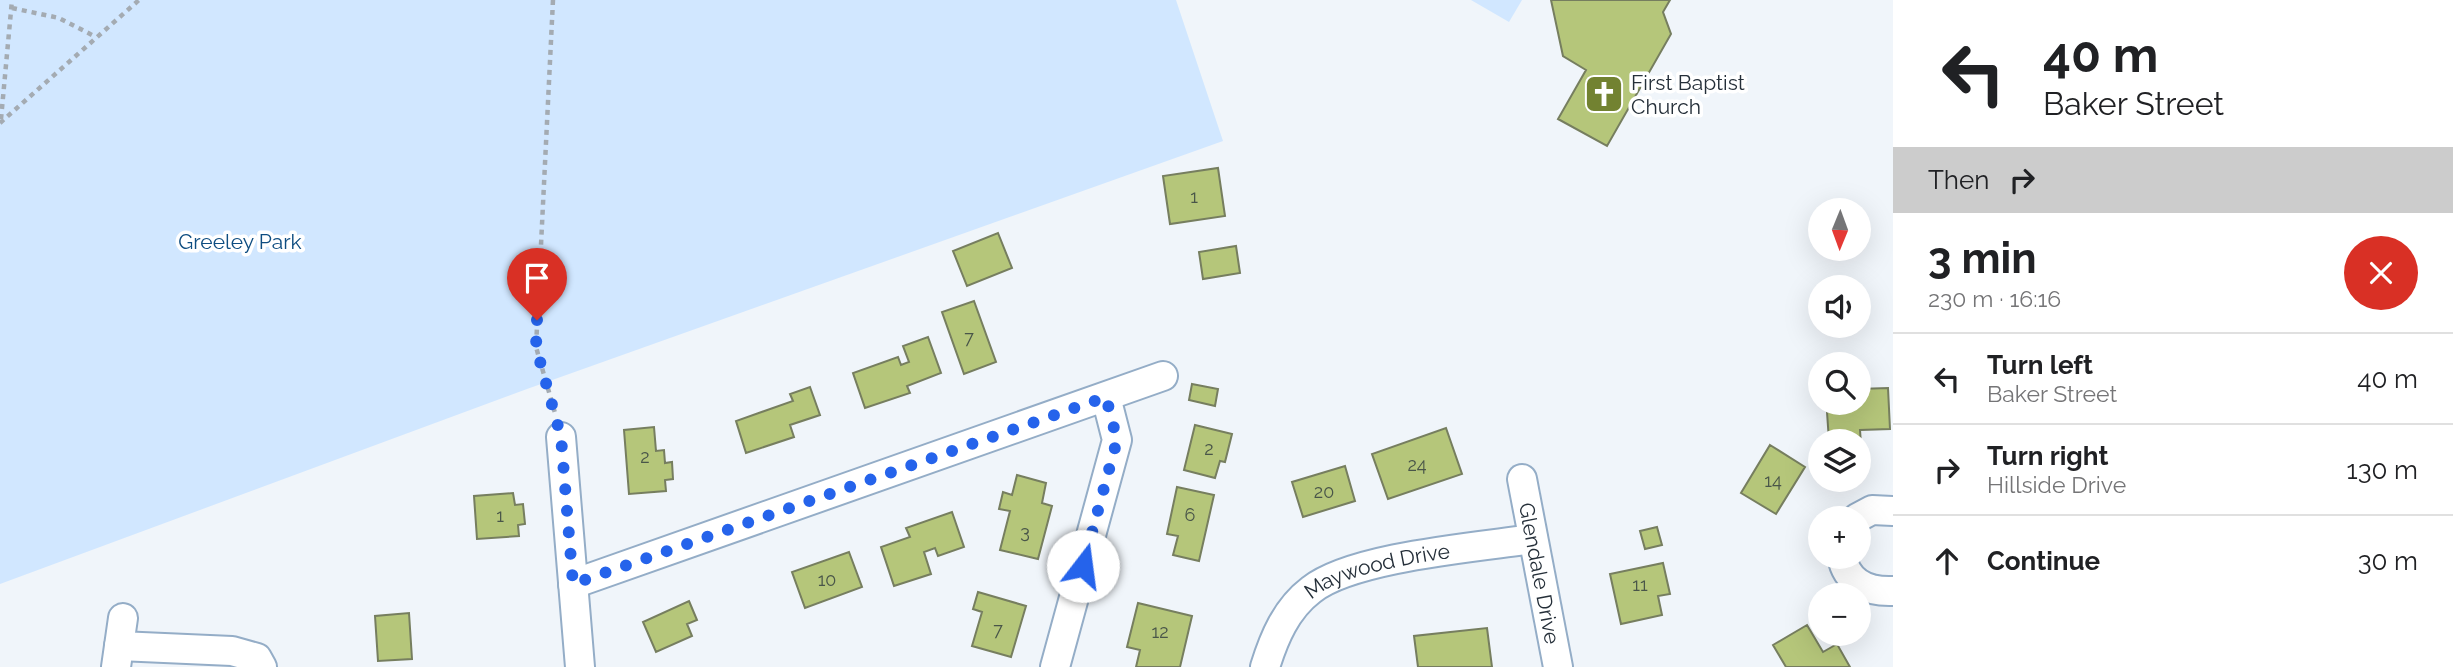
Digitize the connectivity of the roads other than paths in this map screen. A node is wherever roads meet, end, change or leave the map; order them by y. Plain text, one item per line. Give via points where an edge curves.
1 (1163, 376) dead end
2 (1106, 397) junction
3 (561, 437) road end
4 (1521, 479) dead end
5 (1871, 511) edge
6 (1893, 511) edge
7 (1533, 539) junction
8 (1847, 569) edge
9 (573, 584) junction
10 (1893, 591) edge
11 (123, 618) dead end
12 (118, 656) edge
13 (174, 658) edge
14 (262, 667) edge
15 (580, 667) edge
16 (1055, 667) edge
17 (1265, 667) edge
18 (1558, 667) edge

1 - 2 street
2 - 9 street
2 - 16 street via 1117,440
3 - 9 street
4 - 7 street, Glendale Drive
5 - 6 street
7 - 17 street, Maywood Drive via 1404,558 1340,574 1311,589 1288,614
7 - 18 street, Glendale Drive
8 - 10 street via 1858,584 1870,590
9 - 15 street
11 - 12 street
12 - 13 street
13 - 14 street via 232,651 257,658

